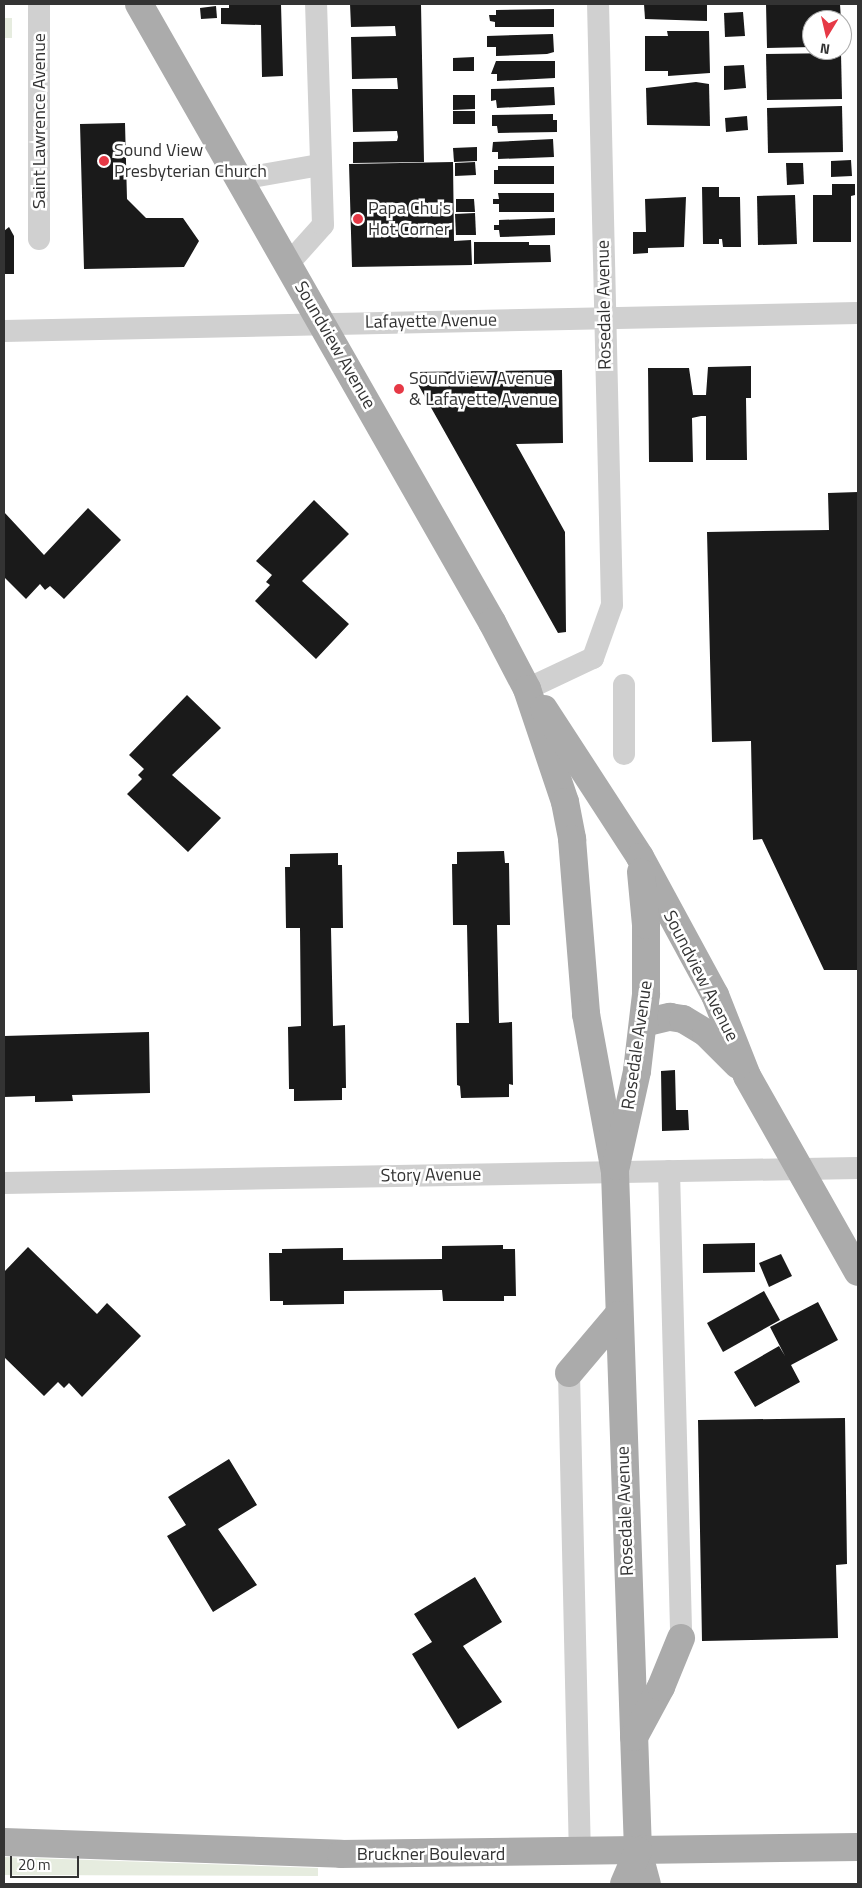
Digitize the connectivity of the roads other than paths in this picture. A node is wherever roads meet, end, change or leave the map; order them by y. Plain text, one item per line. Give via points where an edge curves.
1 (39, 4) edge
2 (139, 4) edge
3 (316, 4) edge
4 (598, 4) edge
5 (319, 165) junction
6 (240, 179) junction
7 (40, 239) dead end
8 (288, 263) junction
9 (858, 313) edge
10 (604, 317) junction
11 (324, 323) junction
12 (4, 331) edge
13 (624, 685) dead end
14 (527, 689) junction
15 (624, 754) dead end
16 (640, 857) junction
17 (578, 943) joint
18 (643, 1023) junction
19 (747, 1076) junction
20 (858, 1168) edge
21 (798, 1169) junction
22 (669, 1171) junction
23 (615, 1172) junction
24 (4, 1183) edge
25 (858, 1272) edge
26 (618, 1315) junction
27 (570, 1373) joint
28 (681, 1638) joint
29 (634, 1738) junction
30 (4, 1842) edge
31 (858, 1847) edge
32 (638, 1851) junction
33 (580, 1852) junction
34 (624, 1884) edge
35 (647, 1884) edge

1 - 7 street, Saint Lawrence Avenue
2 - 6 main road, Soundview Avenue
3 - 5 street
4 - 10 street, Rosedale Avenue
5 - 6 street
5 - 8 street via 323,225
6 - 8 main road, Soundview Avenue
8 - 11 main road, Soundview Avenue
9 - 10 street, Lafayette Avenue
10 - 11 street, Lafayette Avenue
10 - 14 street, Rosedale Avenue via 612,605 593,658
11 - 12 street, Lafayette Avenue
11 - 14 main road, Soundview Avenue
13 - 15 street
14 - 16 main road, Soundview Avenue via 547,713
14 - 17 main road, Soundview Avenue via 565,802 572,838
16 - 18 main road, Rosedale Avenue via 647,943
16 - 19 main road, Soundview Avenue via 715,995
17 - 23 main road, Rosedale Avenue via 586,1014
18 - 19 main road via 670,1017 683,1019 720,1045
18 - 23 main road, Rosedale Avenue
19 - 21 main road, Soundview Avenue
20 - 21 street, Story Avenue
21 - 22 street, Story Avenue
21 - 25 main road, Soundview Avenue
22 - 23 street, Story Avenue
22 - 28 street
23 - 24 street, Story Avenue
23 - 26 main road, Rosedale Avenue
26 - 27 main road
26 - 29 main road, Rosedale Avenue
27 - 33 street
28 - 29 main road via 661,1687
29 - 32 main road, Rosedale Avenue
30 - 33 main road, Bruckner Boulevard via 280,1854
31 - 32 main road, Bruckner Boulevard
32 - 33 main road, Bruckner Boulevard
32 - 34 main road, Rosedale Avenue
32 - 35 main road, Rosedale Avenue

